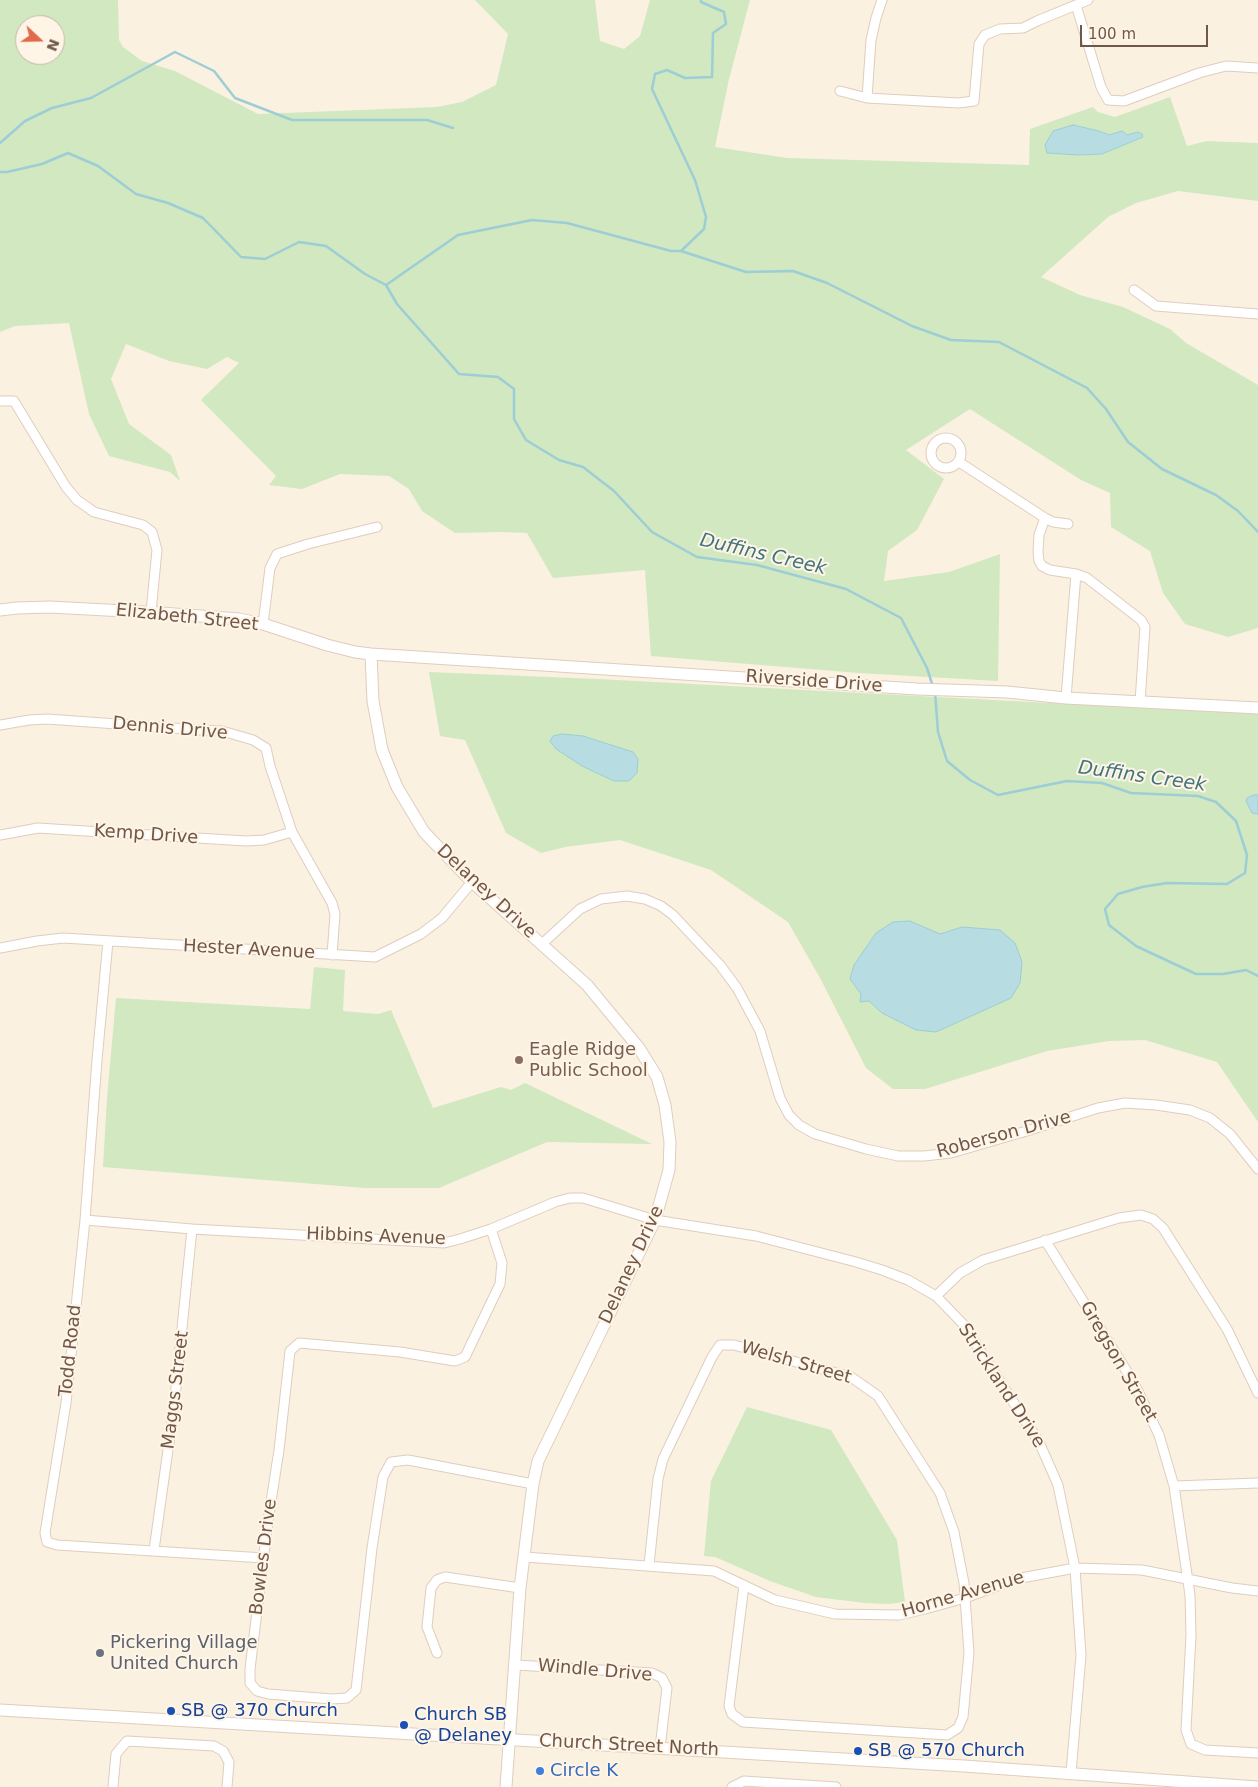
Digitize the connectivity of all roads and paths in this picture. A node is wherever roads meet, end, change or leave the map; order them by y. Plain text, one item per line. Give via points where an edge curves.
1 (882, 0) edge
2 (1088, 0) edge
3 (1076, 5) junction
4 (1258, 68) edge
5 (840, 91) dead end
6 (867, 98) junction
7 (1134, 290) dead end
8 (1258, 314) edge
9 (0, 401) edge
10 (959, 462) dead end
11 (1045, 518) junction
12 (1068, 524) dead end
13 (377, 527) dead end
14 (1076, 574) junction
15 (0, 610) edge
16 (151, 612) junction
17 (263, 624) junction
18 (371, 654) junction
19 (1066, 698) junction
20 (1140, 702) junction
21 (1258, 708) edge
22 (0, 725) edge
23 (292, 832) junction
24 (0, 835) edge
25 (472, 882) junction
26 (108, 941) junction
27 (542, 944) junction
28 (0, 948) edge
29 (332, 955) junction
30 (1258, 1169) edge
31 (85, 1220) junction
32 (656, 1220) junction
33 (192, 1229) junction
34 (491, 1229) junction
35 (1046, 1240) junction
36 (936, 1296) junction
37 (1258, 1393) edge
38 (1258, 1483) edge
39 (533, 1484) junction
40 (1174, 1486) junction
41 (154, 1550) junction
42 (525, 1557) junction
43 (264, 1558) junction
44 (649, 1565) junction
45 (1075, 1568) junction
46 (1188, 1579) junction
47 (744, 1584) junction
48 (520, 1588) junction
49 (1258, 1591) edge
50 (966, 1598) junction
51 (437, 1653) dead end
52 (516, 1665) junction
53 (0, 1710) edge
54 (509, 1739) junction
55 (660, 1748) junction
56 (1258, 1753) edge
57 (1071, 1773) junction
58 (113, 1787) edge
59 (227, 1787) edge
60 (506, 1787) edge
61 (732, 1787) edge
62 (836, 1787) edge
63 (1258, 1787) edge

1 - 6 street via 871,40
2 - 3 street
3 - 4 street via 1108,100 1124,101 1226,66
3 - 6 street via 1023,28 986,35 979,44 974,100 958,103
5 - 6 street
7 - 8 street via 1156,306
9 - 16 street via 14,401 77,500 94,512 144,525 152,532 157,550
10 - 11 street
11 - 12 street
11 - 14 street via 1039,535 1039,561 1050,570
13 - 17 street via 277,554 270,568
14 - 19 street
14 - 20 street via 1087,578 1141,620 1145,627
15 - 16 street, Elizabeth Street via 50,607
16 - 17 street, Elizabeth Street
17 - 18 street, Elizabeth Street via 327,645
18 - 19 street, Riverside Drive
18 - 25 street, Delaney Drive via 376,720 382,750 396,787 424,832
19 - 20 street, Riverside Drive
20 - 21 street, Riverside Drive
22 - 23 street, Dennis Drive via 47,719 222,732 253,740 266,748
23 - 24 street, Kemp Drive via 246,841 38,828
23 - 29 street, Dennis Drive via 332,903 335,914
25 - 27 street, Delaney Drive
25 - 29 street, Hester Avenue via 442,918 388,952 375,957
26 - 28 street, Hester Avenue via 63,938
26 - 29 street, Hester Avenue
26 - 31 street, Todd Road
27 - 30 street, Roberson Drive via 580,909 601,899 627,896 661,906 720,965 737,988 760,1031 780,1098 794,1120 815,1134 890,1154 924,1156 960,1150 1098,1108 1125,1103 1156,1105 1190,1110 1210,1118 1230,1134
27 - 32 street, Delaney Drive via 586,985 639,1048 657,1077 670,1142 669,1170
31 - 33 street, Hibbins Avenue
31 - 41 street, Todd Road via 66,1403 45,1533 47,1542 57,1545
32 - 34 street, Hibbins Avenue via 596,1200 570,1198
32 - 36 street, Strickland Drive via 756,1236 856,1262 908,1280
32 - 39 street, Delaney Drive via 538,1461
33 - 34 street, Hibbins Avenue via 430,1243 460,1240
33 - 41 street, Maggs Street via 174,1407
34 - 43 street, Bowles Drive via 502,1263 500,1284 465,1357 455,1361 400,1352 299,1343 290,1351
35 - 36 street via 983,1260 960,1273
35 - 37 street via 1119,1218 1142,1215 1153,1219 1163,1228 1227,1329
35 - 40 street, Gregson Street via 1134,1383 1159,1436
36 - 45 street, Strickland Drive via 963,1324 1039,1442 1058,1485
38 - 40 street
39 - 42 street, Delaney Drive
39 - 43 street, Bowles Drive via 408,1460 391,1462 383,1476 356,1690 347,1698 268,1694 257,1691 250,1683
40 - 46 street, Gregson Street
41 - 43 street, Todd Road
42 - 44 street, Horne Avenue
42 - 48 street, Delaney Drive
44 - 47 street, Horne Avenue via 714,1571
44 - 50 street, Welsh Street via 663,1459 712,1357 720,1345 734,1345 851,1377 878,1396 940,1493 954,1532
45 - 46 street, Horne Avenue via 1142,1570
45 - 50 street, Horne Avenue via 1016,1579
45 - 57 street, Strickland Drive via 1081,1655
46 - 49 street, Horne Avenue
46 - 56 street, Gregson Street via 1191,1636 1186,1730 1191,1744 1205,1750
47 - 50 street, Horne Avenue via 775,1600 835,1614 899,1615
47 - 50 street via 729,1706 732,1714 743,1722 947,1735 958,1728 963,1718 969,1653
48 - 51 street via 445,1577 437,1580 432,1588 427,1627
48 - 52 street, Delaney Drive
52 - 54 street, Delaney Drive
52 - 55 street, Windle Drive via 652,1673 662,1678 668,1688
53 - 54 street, Church Street North
54 - 55 street, Church Street North
54 - 60 street, Delaney Drive
55 - 57 street, Church Street North
57 - 63 street, Church Street North
58 - 59 street via 116,1754 127,1741 214,1746 223,1751 229,1762
61 - 62 street via 744,1781

